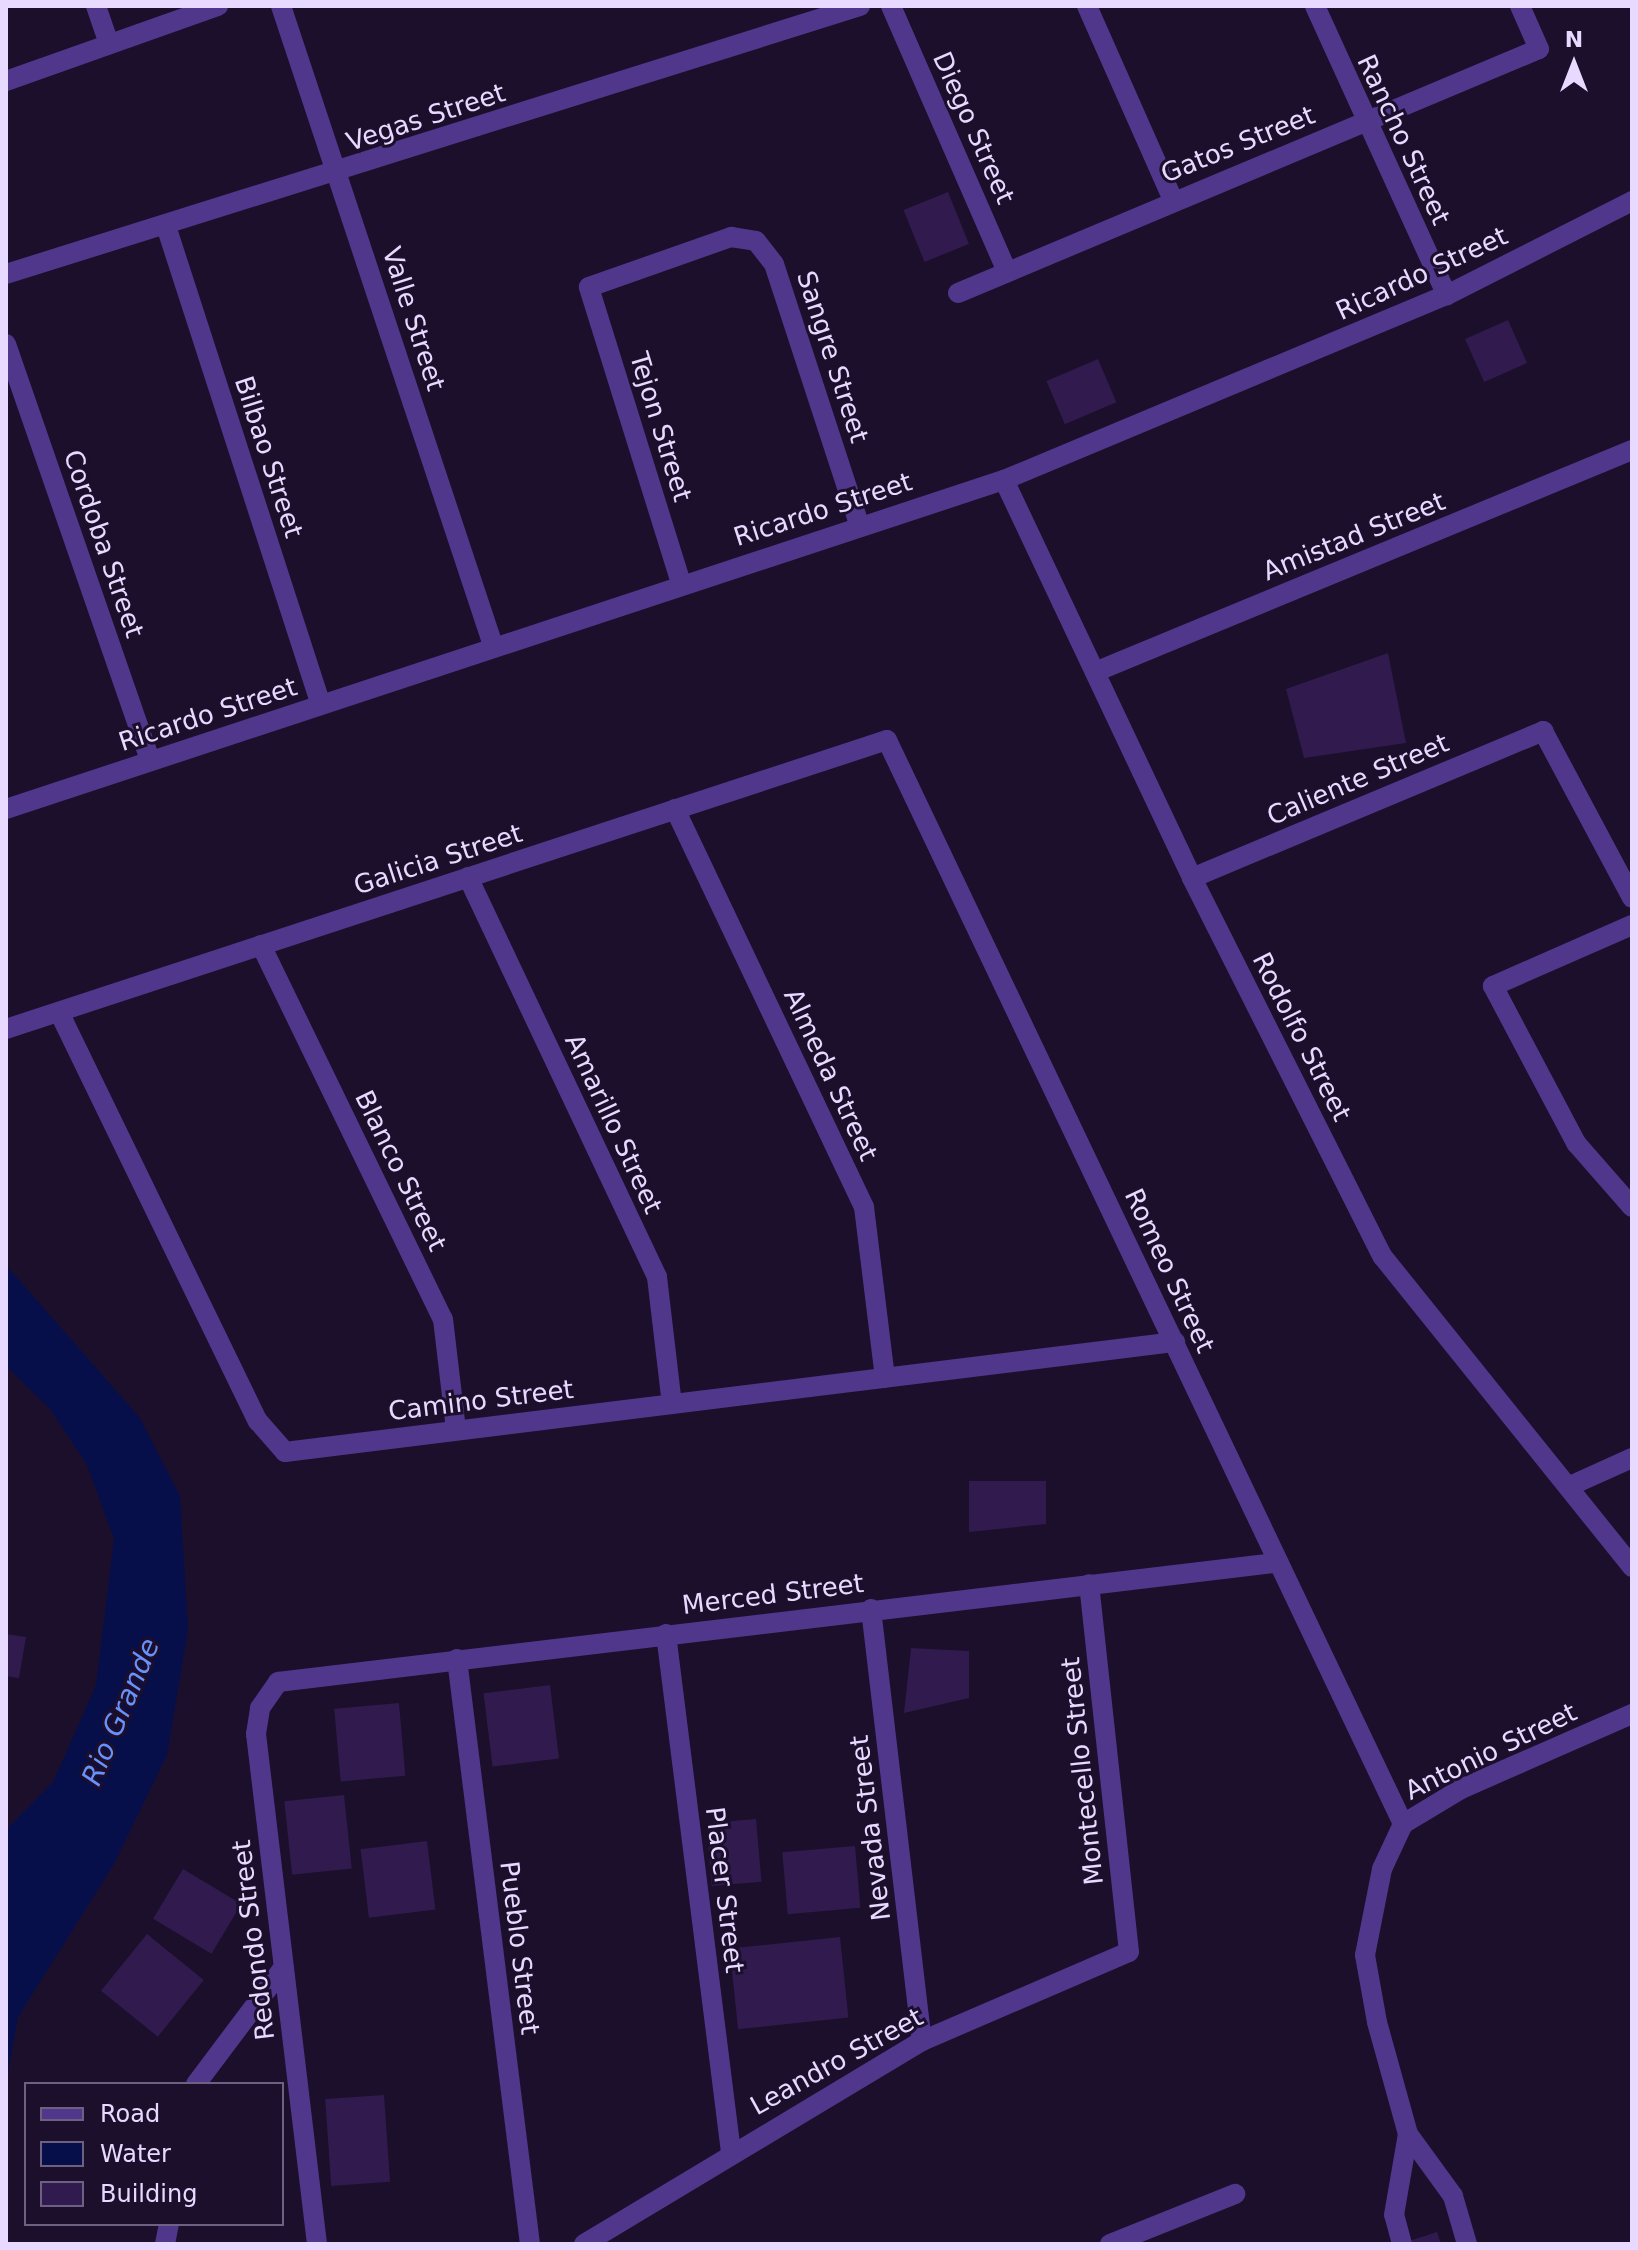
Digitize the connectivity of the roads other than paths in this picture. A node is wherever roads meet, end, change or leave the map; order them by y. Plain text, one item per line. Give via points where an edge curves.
1 (96, 6) edge
2 (218, 6) edge
3 (281, 6) edge
4 (860, 6) edge
5 (891, 6) edge
6 (1087, 6) edge
7 (1315, 6) edge
8 (1520, 6) edge
9 (108, 41) junction
10 (6, 81) edge
11 (1364, 121) junction
12 (338, 174) junction
13 (1173, 200) junction
14 (1632, 201) edge
15 (166, 226) junction
16 (1007, 272) junction
17 (6, 274) edge
18 (589, 287) joint
19 (958, 293) dead end
20 (1447, 295) junction
21 (6, 344) edge
22 (1632, 450) edge
23 (1004, 480) junction
24 (859, 524) junction
25 (681, 583) junction
26 (494, 648) junction
27 (1095, 672) junction
28 (321, 705) junction
29 (887, 740) joint
30 (150, 761) junction
31 (6, 809) edge
32 (675, 809) junction
33 (468, 877) junction
34 (1192, 878) junction
35 (1632, 898) edge
36 (1632, 925) edge
37 (261, 945) junction
38 (59, 1012) junction
39 (6, 1029) edge
40 (1632, 1207) edge
41 (1175, 1342) junction
42 (885, 1378) junction
43 (672, 1404) junction
44 (456, 1430) junction
45 (1632, 1458) edge
46 (1572, 1485) junction
47 (1274, 1563) junction
48 (1632, 1567) edge
49 (1089, 1584) junction
50 (871, 1609) junction
51 (666, 1634) junction
52 (457, 1659) junction
53 (278, 1682) joint
54 (1632, 1714) edge
55 (1403, 1824) junction
56 (1129, 1952) joint
57 (284, 1967) junction
58 (922, 2041) junction
59 (198, 2082) edge
60 (1408, 2134) junction
61 (731, 2152) junction
62 (1235, 2194) dead end
63 (317, 2244) edge
64 (530, 2244) edge
65 (584, 2244) edge
66 (1110, 2244) edge
67 (1402, 2244) edge
68 (1467, 2244) edge

1 - 9 street
2 - 9 street
3 - 12 street, Valle Street
4 - 12 street, Vegas Street
5 - 16 street, Diego Street
6 - 13 street
7 - 11 street, Rancho Street
8 - 11 street, Gatos Street via 1539,49
9 - 10 street
11 - 13 street, Gatos Street
11 - 20 street, Rancho Street
12 - 15 street, Vegas Street
12 - 26 street, Valle Street
13 - 16 street, Gatos Street
14 - 20 street, Ricardo Street
15 - 17 street, Vegas Street
15 - 28 street, Bilbao Street
16 - 19 street, Gatos Street
18 - 24 street, Sangre Street via 731,237 756,241 774,264
18 - 25 street, Tejon Street
20 - 23 street, Ricardo Street
21 - 30 street, Cordoba Street
22 - 27 street, Amistad Street
23 - 24 street, Ricardo Street
23 - 27 street, Rodolfo Street
24 - 25 street, Ricardo Street
25 - 26 street, Ricardo Street
26 - 28 street, Ricardo Street
27 - 34 street, Rodolfo Street
28 - 30 street, Ricardo Street
29 - 32 street, Galicia Street
29 - 41 street, Romeo Street
30 - 31 street, Ricardo Street
32 - 33 street, Galicia Street
32 - 42 street, Almeda Street via 864,1207
33 - 37 street, Galicia Street
33 - 43 street, Amarillo Street via 657,1277
34 - 35 street, Caliente Street via 1543,731
34 - 46 street, Rodolfo Street via 1383,1257
36 - 40 street via 1493,986 1576,1143
37 - 38 street, Galicia Street
37 - 44 street, Blanco Street via 443,1319
38 - 39 street, Galicia Street
38 - 44 street, Camino Street via 258,1421 285,1452
41 - 42 street, Camino Street
41 - 47 street, Romeo Street
42 - 43 street, Camino Street
43 - 44 street, Camino Street
45 - 46 street
46 - 48 street, Rodolfo Street
47 - 49 street, Merced Street
47 - 55 street, Romeo Street
49 - 50 street, Merced Street
49 - 56 street, Montecello Street
50 - 51 street, Merced Street
50 - 58 street, Nevada Street
51 - 52 street, Merced Street
51 - 61 street, Placer Street
52 - 53 street, Merced Street
52 - 64 street, Pueblo Street
53 - 57 street, Redondo Street via 260,1708 256,1734
54 - 55 street, Antonio Street via 1461,1789
55 - 60 street, Antonio Street via 1382,1869 1365,1955
56 - 58 street, Leandro Street
57 - 59 street
57 - 63 street, Redondo Street
58 - 61 street, Leandro Street
60 - 67 street, Antonio Street via 1394,2215
60 - 68 street, Antonio Street via 1453,2196
61 - 65 street, Leandro Street
62 - 66 street

